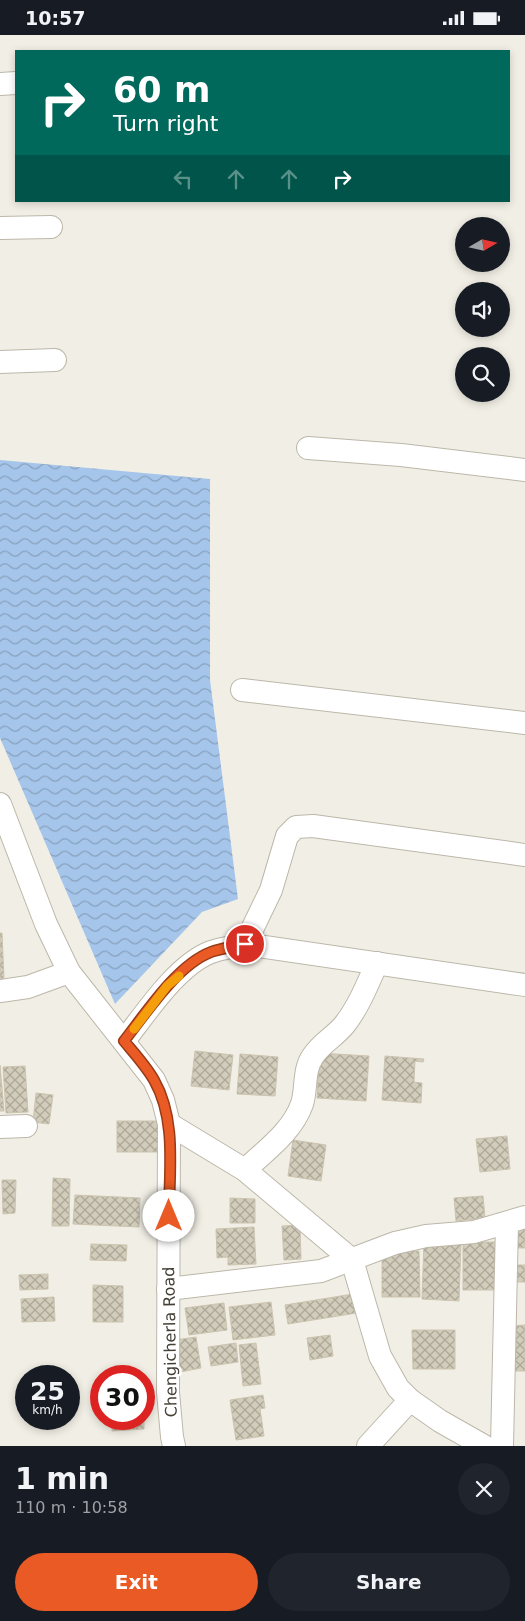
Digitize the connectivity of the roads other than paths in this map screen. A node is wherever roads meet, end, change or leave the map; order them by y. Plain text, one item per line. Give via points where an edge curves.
1 (15, 83) edge
2 (0, 84) edge
3 (51, 227) dead end
4 (0, 229) edge
5 (55, 359) dead end
6 (0, 362) edge
7 (308, 448) dead end
8 (525, 470) edge
9 (242, 689) dead end
10 (525, 723) edge
11 (0, 803) edge
12 (525, 855) edge
13 (245, 944) junction
14 (377, 963) junction
15 (69, 971) junction
16 (525, 985) edge
17 (0, 991) edge
18 (124, 1041) junction
19 (169, 1124) junction
20 (26, 1126) dead end
21 (0, 1127) edge
22 (245, 1170) junction
23 (516, 1220) edge
24 (352, 1260) junction
25 (168, 1289) junction
26 (410, 1400) junction
27 (174, 1446) edge
28 (368, 1446) edge
29 (484, 1446) edge
30 (502, 1446) edge

1 - 2 street
3 - 4 street
5 - 6 street
7 - 8 street
9 - 10 street
11 - 15 street, Chengicherla Road via 46,924
12 - 13 street via 313,826 296,827 287,836 271,890
13 - 14 street
13 - 18 street via 210,953 190,966 167,986
14 - 16 street
14 - 22 street via 357,1007 312,1057 296,1118
15 - 17 street via 28,987
15 - 18 street, Chengicherla Road
18 - 19 street, Chengicherla Road via 154,1080
19 - 22 street
19 - 25 street, Chengicherla Road
20 - 21 street
22 - 24 street
23 - 24 street via 474,1232 426,1236 395,1243
23 - 30 street
24 - 25 street via 321,1271
24 - 26 street via 380,1356 398,1388
25 - 27 street, Chengicherla Road via 168,1392
26 - 28 street
26 - 29 street

